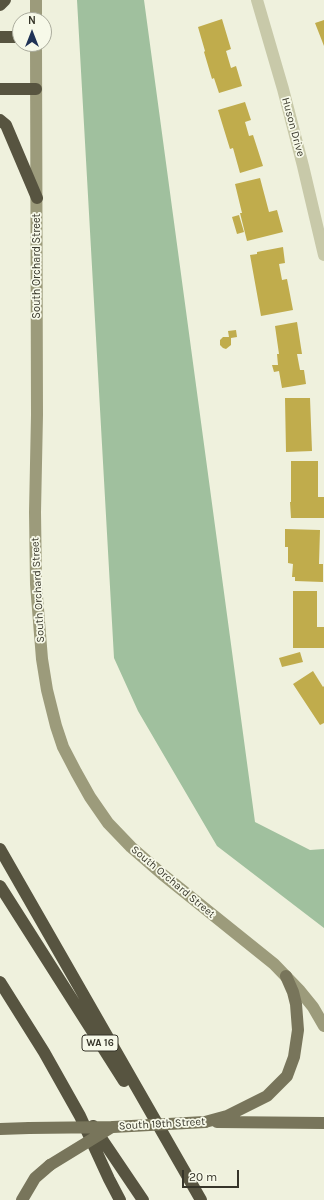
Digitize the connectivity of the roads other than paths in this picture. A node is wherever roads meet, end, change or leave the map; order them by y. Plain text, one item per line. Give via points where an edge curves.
1 (5, 0) edge
2 (36, 0) edge
3 (256, 0) edge
4 (0, 5) edge
5 (36, 12) edge
6 (0, 37) edge
7 (12, 37) edge
8 (36, 52) edge
9 (0, 89) edge
10 (36, 89) junction
11 (0, 120) edge
12 (37, 198) junction
13 (324, 255) edge
14 (0, 849) edge
15 (0, 886) edge
16 (286, 976) junction
17 (0, 982) edge
18 (324, 1026) edge
19 (44, 1052) junction
20 (229, 1119) junction
21 (324, 1122) edge
22 (113, 1127) junction
23 (0, 1128) edge
24 (22, 1200) edge
25 (120, 1200) edge
26 (143, 1200) edge
27 (201, 1200) edge

1 - 4 highway
2 - 5 main road
3 - 13 street, Huson Drive via 304,166
6 - 7 highway
8 - 10 main road, South Orchard Street
9 - 10 highway
10 - 12 main road, South Orchard Street
11 - 12 highway via 6,125
12 - 16 main road, South Orchard Street via 36,584 42,659 56,726 76,772 108,823 162,874
14 - 27 highway
15 - 27 highway, WA 16
16 - 18 main road, South Orchard Street via 313,1007
16 - 20 main road via 296,1004 298,1030 294,1057 287,1076 267,1096
17 - 19 highway
19 - 25 highway via 80,1116
19 - 26 highway
20 - 21 main road, South 19th Street
20 - 22 main road, South 19th Street, bridge
22 - 23 main road, South 19th Street, bridge
22 - 24 main road, bridge via 50,1165 34,1178

